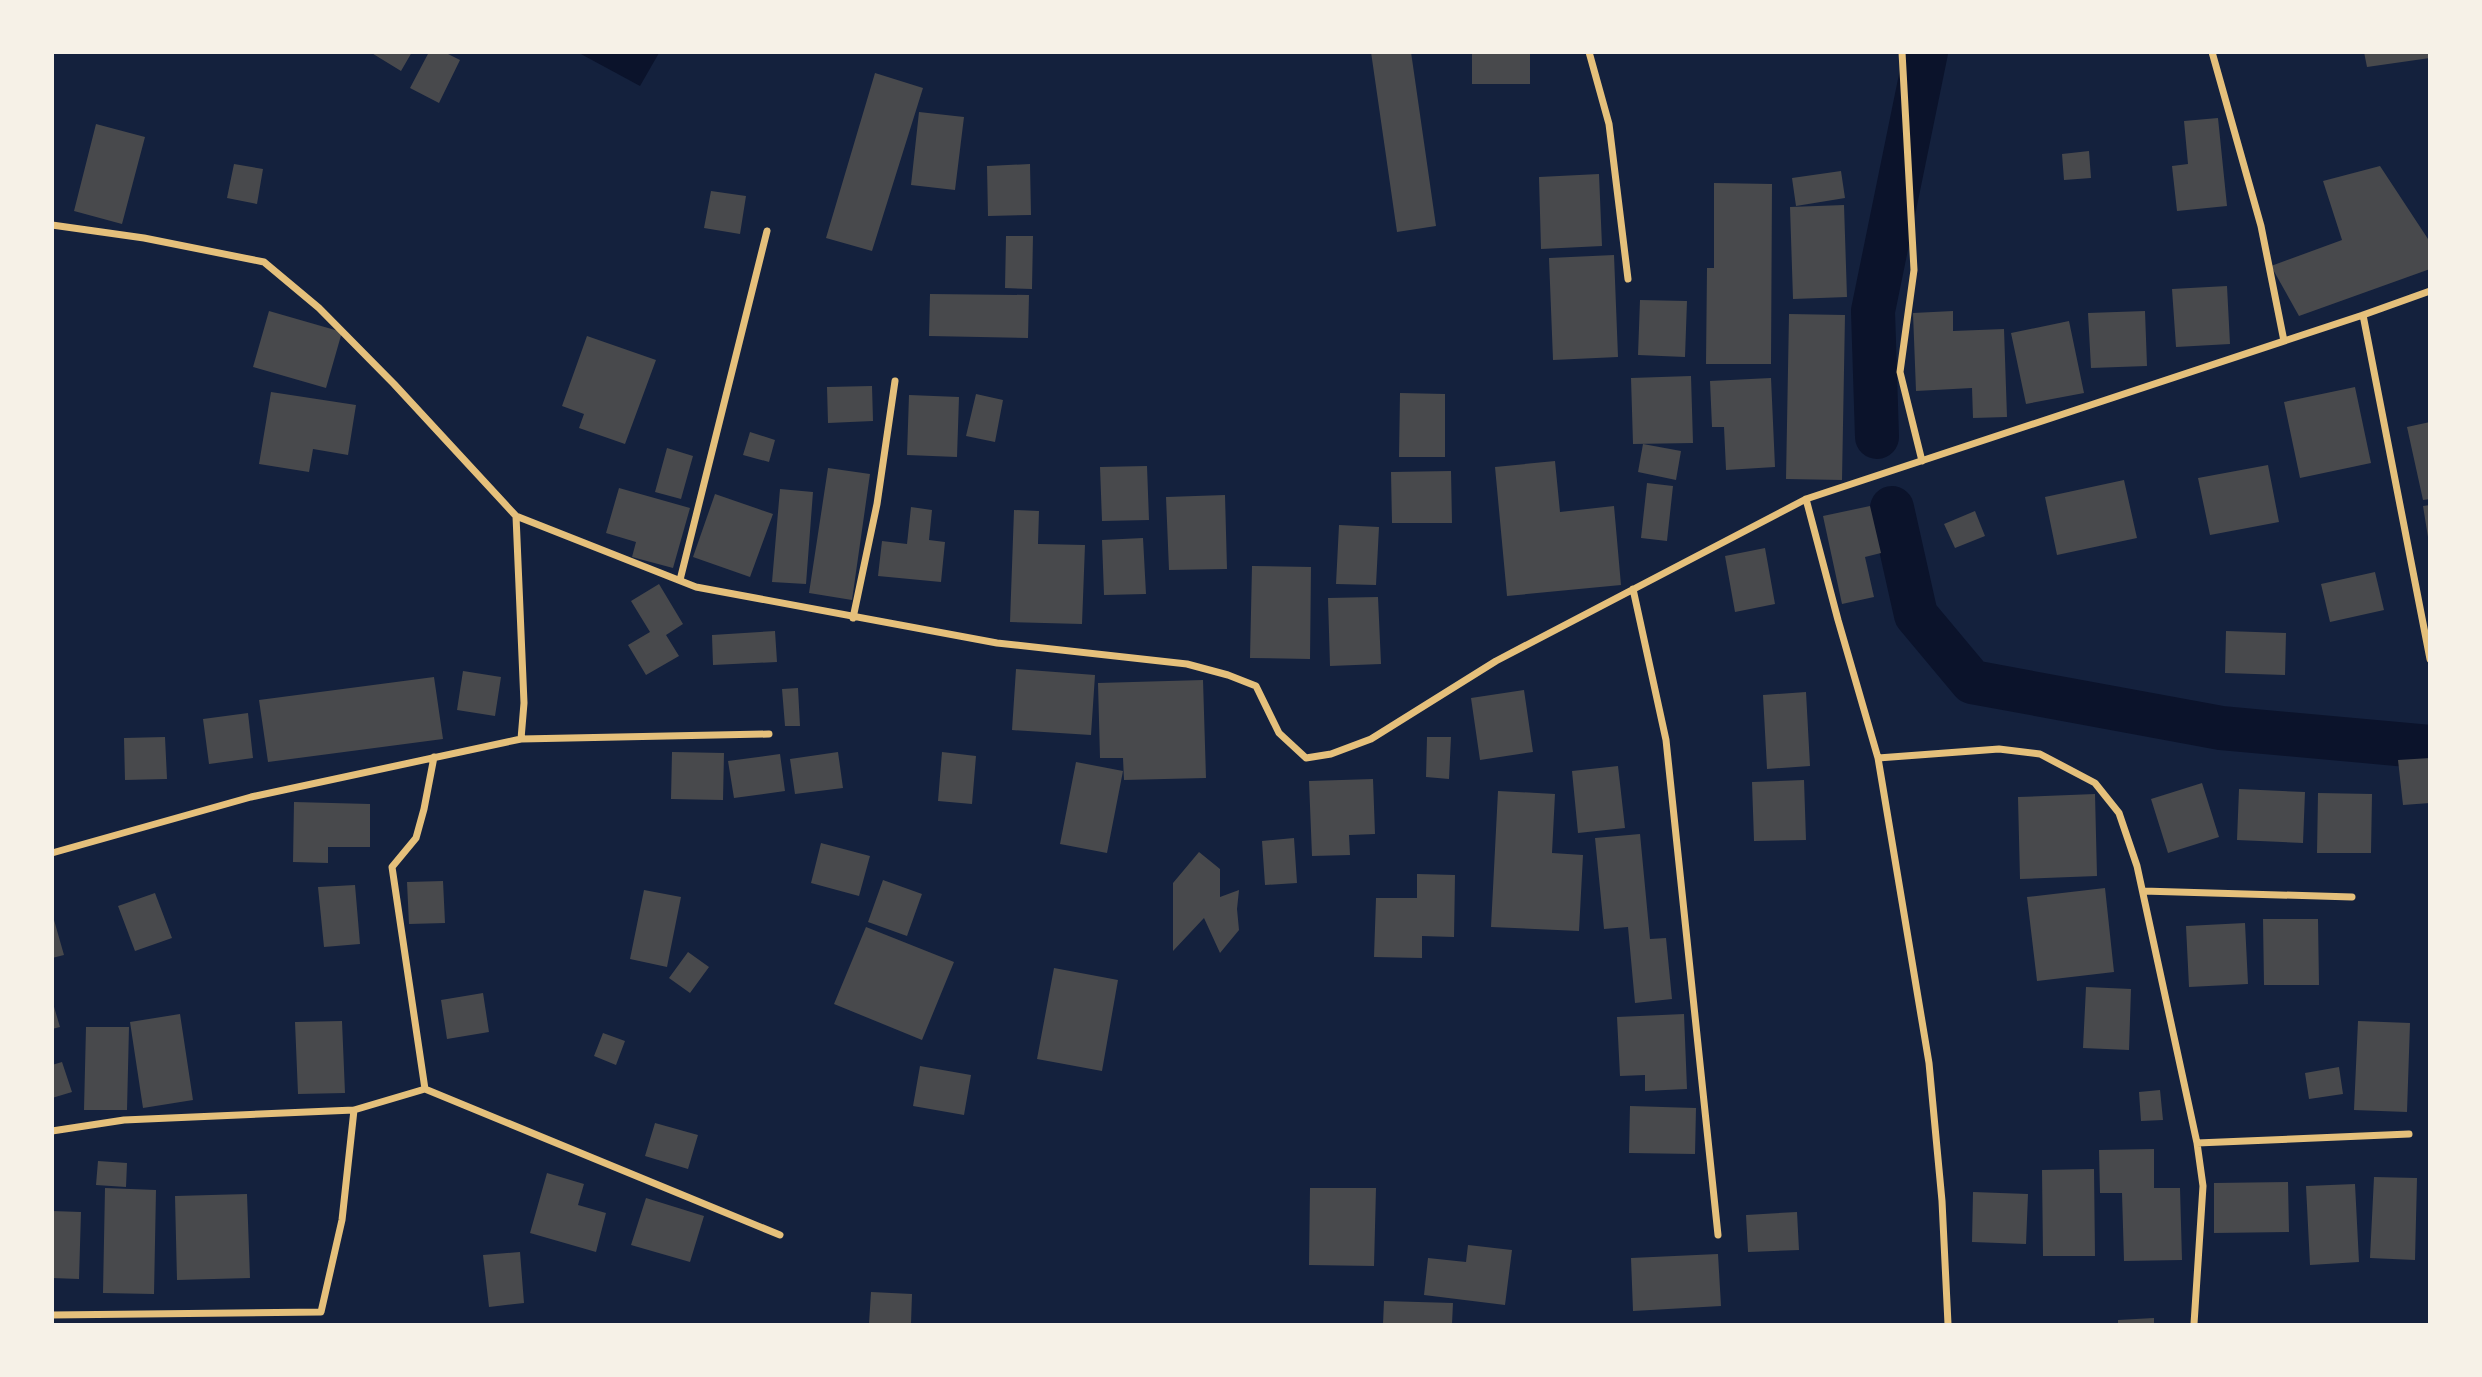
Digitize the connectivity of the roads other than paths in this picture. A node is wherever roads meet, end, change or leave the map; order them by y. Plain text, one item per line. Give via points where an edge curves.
1 (1589, 52) edge
2 (1902, 52) edge
3 (2212, 52) edge
4 (52, 225) edge
5 (767, 231) dead end
6 (1628, 279) dead end
7 (2430, 291) edge
8 (2363, 315) junction
9 (2284, 341) junction
10 (895, 381) dead end
11 (1922, 461) junction
12 (1807, 499) junction
13 (516, 516) junction
14 (680, 580) junction
15 (1633, 589) junction
16 (853, 618) junction
17 (2430, 659) edge
18 (769, 734) dead end
19 (521, 739) junction
20 (435, 757) junction
21 (1878, 758) junction
22 (52, 853) edge
23 (2143, 891) junction
24 (2352, 897) dead end
25 (425, 1089) junction
26 (354, 1110) junction
27 (52, 1131) edge
28 (2409, 1134) dead end
29 (2197, 1143) junction
30 (779, 1235) dead end
31 (1718, 1235) dead end
32 (52, 1315) edge
33 (1948, 1325) edge
34 (2194, 1325) edge

1 - 6 street via 1609,124
2 - 11 street via 1914,270 1900,372
3 - 9 street via 2261,226
4 - 13 street via 264,262 320,308
5 - 14 street
7 - 8 street
8 - 9 street
8 - 17 street
9 - 11 street
10 - 16 street via 877,503
11 - 12 street
12 - 15 street
12 - 21 street
13 - 14 street
13 - 19 street via 524,703
14 - 16 street
15 - 16 street via 1496,661 1371,739 1306,758 1279,733 1256,686 1228,675 1187,664 997,643
15 - 31 street via 1666,740
18 - 19 street
19 - 20 street
20 - 22 street via 251,797
20 - 25 street via 416,838 392,867
21 - 23 street via 1999,749 2040,754 2095,783 2119,813
21 - 33 street via 1929,1063
23 - 24 street
23 - 29 street
25 - 26 street
25 - 30 street
26 - 27 street via 124,1120
26 - 32 street via 342,1220 321,1312
28 - 29 street
29 - 34 street via 2203,1186

